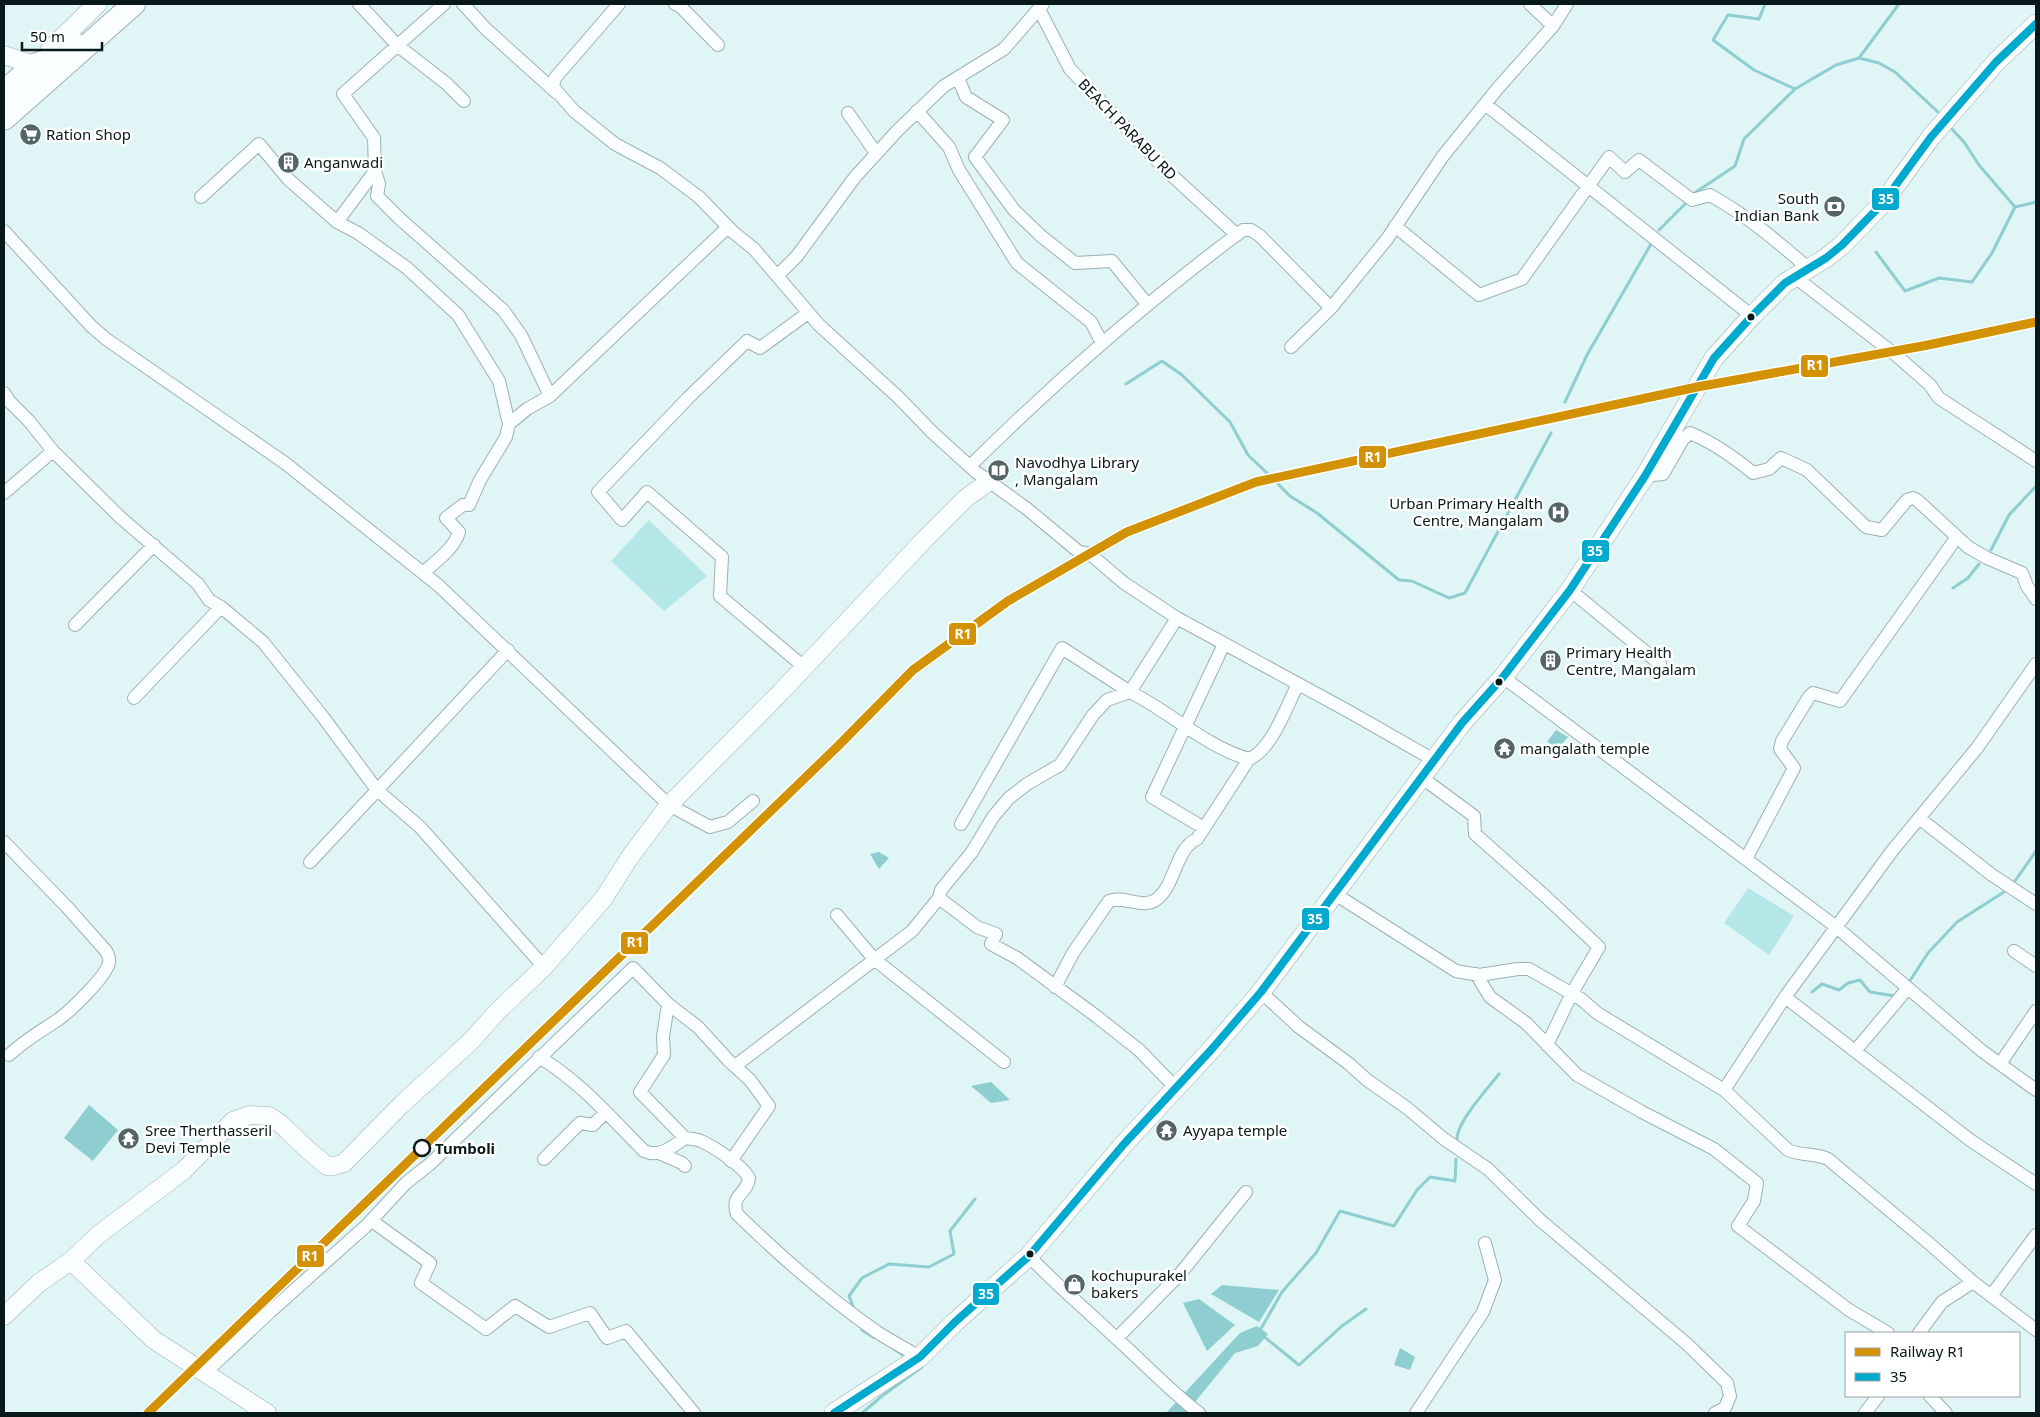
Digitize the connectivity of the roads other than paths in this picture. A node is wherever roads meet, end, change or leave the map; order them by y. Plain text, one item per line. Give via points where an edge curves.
1 (97, 4) edge
2 (115, 4) edge
3 (134, 4) edge
4 (359, 4) edge
5 (444, 4) edge
6 (463, 4) edge
7 (619, 4) edge
8 (675, 4) edge
9 (1530, 4) edge
10 (1567, 4) edge
11 (1041, 6) edge
12 (2036, 24) edge
13 (1553, 26) junction
14 (397, 45) junction
15 (718, 45) dead end
16 (4, 55) edge
17 (42, 72) junction
18 (958, 78) junction
19 (4, 92) edge
20 (557, 93) junction
21 (464, 101) dead end
22 (1485, 104) junction
23 (917, 111) junction
24 (848, 113) dead end
25 (4, 119) edge
26 (876, 153) junction
27 (374, 171) junction
28 (1589, 185) junction
29 (201, 197) dead end
30 (337, 222) junction
31 (1396, 226) junction
32 (728, 227) junction
33 (4, 231) edge
34 (1237, 235) junction
35 (1801, 273) junction
36 (777, 276) junction
37 (1147, 304) junction
38 (1331, 308) junction
39 (808, 313) junction
40 (1752, 316) junction
41 (1102, 343) junction
42 (1291, 348) dead end
43 (4, 393) edge
44 (550, 396) junction
45 (509, 424) junction
46 (53, 451) junction
47 (2036, 461) edge
48 (970, 466) junction
49 (1645, 476) junction
50 (990, 480) junction
51 (4, 493) edge
52 (1957, 536) junction
53 (154, 545) junction
54 (424, 573) junction
55 (1570, 590) junction
56 (2036, 599) edge
57 (221, 607) junction
58 (1177, 618) junction
59 (75, 625) dead end
60 (1224, 644) junction
61 (508, 650) junction
62 (1660, 664) dead end
63 (2036, 664) edge
64 (804, 667) junction
65 (1503, 677) junction
66 (1298, 684) junction
67 (1130, 692) junction
68 (134, 698) dead end
69 (1186, 726) junction
70 (1248, 759) junction
71 (1434, 760) junction
72 (1421, 777) junction
73 (377, 790) junction
74 (753, 801) dead end
75 (669, 805) junction
76 (1919, 818) junction
77 (961, 824) dead end
78 (1204, 828) junction
79 (4, 842) edge
80 (1746, 859) junction
81 (310, 862) dead end
82 (1335, 894) junction
83 (939, 898) junction
84 (2036, 904) edge
85 (837, 915) dead end
86 (1835, 926) junction
87 (2014, 951) dead end
88 (874, 959) junction
89 (2036, 966) edge
90 (544, 967) junction
91 (1476, 974) junction
92 (1055, 987) junction
93 (1908, 988) junction
94 (1261, 992) junction
95 (1572, 994) junction
96 (1785, 996) junction
97 (668, 1004) junction
98 (2036, 1011) edge
99 (1547, 1044) junction
100 (1855, 1051) junction
101 (9, 1055) dead end
102 (539, 1057) junction
103 (1004, 1062) dead end
104 (2000, 1064) junction
105 (735, 1066) junction
106 (1177, 1089) junction
107 (1724, 1090) junction
108 (2036, 1090) edge
109 (606, 1112) junction
110 (685, 1138) junction
111 (659, 1153) junction
112 (544, 1159) dead end
113 (731, 1161) junction
114 (685, 1166) dead end
115 (2036, 1184) edge
116 (1246, 1192) dead end
117 (372, 1221) junction
118 (2036, 1235) edge
119 (1485, 1243) dead end
120 (1029, 1256) junction
121 (71, 1261) junction
122 (1973, 1282) junction
123 (1991, 1296) junction
124 (4, 1316) edge
125 (2036, 1330) edge
126 (1886, 1332) edge
127 (1920, 1332) edge
128 (1117, 1338) junction
129 (920, 1357) junction
130 (206, 1372) junction
131 (1877, 1397) edge
132 (1931, 1397) edge
133 (267, 1413) edge
134 (694, 1413) edge
135 (834, 1413) edge
136 (1199, 1413) edge
137 (1416, 1413) edge
138 (1715, 1413) edge
139 (1866, 1413) edge
140 (1946, 1413) edge

1 - 17 main road
2 - 17 highway
3 - 17 highway
4 - 14 street
5 - 14 street
6 - 20 street
7 - 20 street via 555,78 553,87
8 - 15 street
9 - 13 street
10 - 13 street
11 - 18 street via 998,54
11 - 34 street, BEACH PARABU RD via 1070,69 1166,170
12 - 35 main road via 1996,62 1930,137 1882,204 1842,245
13 - 22 street
14 - 21 street
14 - 27 street via 343,94 374,138
16 - 17 street
17 - 19 highway
17 - 25 highway
18 - 23 street via 936,92
18 - 37 street via 966,96 1003,120 975,157 1014,210 1075,263 1112,261
20 - 32 street via 615,144 684,184
22 - 28 street
22 - 31 street via 1443,156
23 - 26 street
23 - 41 street via 949,147 959,170 1017,263 1091,322
24 - 26 street
26 - 36 street via 797,256
27 - 30 street
27 - 44 street via 377,196 387,207 503,310 521,335
28 - 31 street via 1522,279 1479,295
28 - 35 street via 1609,157 1626,172 1639,160 1692,200 1710,195 1731,207 1779,242
28 - 40 street
29 - 30 street via 259,144 288,179
30 - 45 street via 407,268 458,315 499,381
31 - 38 street
32 - 36 street via 754,249
32 - 44 street
33 - 54 street via 90,326 285,463
34 - 37 street
34 - 38 street via 1243,230 1251,230 1260,236
35 - 40 main road via 1785,283
35 - 47 street via 1930,386 1938,398
36 - 39 street
37 - 41 street
38 - 42 street
39 - 48 street
39 - 64 street via 760,348 747,340 598,492 622,520 646,492 722,557 720,596
40 - 49 main road via 1714,358
41 - 48 street
43 - 46 street
44 - 45 street
45 - 54 street via 506,438 469,505 462,505 446,518 459,532 457,538
46 - 51 street
46 - 53 street via 121,518
48 - 50 street
49 - 52 street via 1663,474 1683,439 1690,433 1701,437 1753,474 1769,469 1781,458 1807,470 1866,527 1882,530 1907,500 1913,498
49 - 55 main road
50 - 58 street via 1079,552 1090,554 1124,583
50 - 64 street via 954,510
52 - 56 street via 1979,554 2022,573
52 - 80 street via 1840,702 1814,693 1809,697 1780,749 1794,768
53 - 57 street via 198,584 209,600
53 - 59 street
54 - 61 street
55 - 62 street
55 - 65 main road
57 - 68 street
57 - 73 street via 275,656
58 - 60 street
58 - 67 street
60 - 66 street
60 - 69 street
61 - 73 street
61 - 75 street
63 - 76 street via 1977,748
64 - 75 street
65 - 71 main road
65 - 80 street
66 - 70 street via 1272,736 1258,754
66 - 71 street
67 - 69 street
67 - 77 street via 1062,648
67 - 83 street via 1108,700 1093,715 1060,765 1009,798 992,817 972,852 941,890
69 - 70 street
69 - 78 street via 1152,797
70 - 78 street
71 - 72 main road
72 - 82 main road
72 - 95 street via 1474,816 1475,834 1598,947
73 - 81 street
73 - 90 street via 420,827
74 - 75 street via 728,822 710,827
75 - 90 street via 604,898
76 - 84 street via 1992,875
76 - 86 street
78 - 92 street via 1198,839 1189,843 1166,890 1157,900 1147,904 1115,898 1108,901 1069,959
79 - 101 street via 67,907 110,958 103,974 74,1005
80 - 86 street
82 - 91 street via 1456,971
82 - 94 main road
83 - 88 street via 912,931
83 - 92 street via 977,927 996,934 991,944 1017,958
85 - 88 street
86 - 93 street
86 - 96 street
87 - 89 street
88 - 103 street
88 - 105 street
90 - 121 street via 344,1163 327,1166 269,1116 241,1118 233,1121 183,1171 98,1235
91 - 95 street via 1529,969
91 - 99 street via 1490,997 1526,1023
92 - 106 street via 1139,1050
93 - 100 street
93 - 104 street
94 - 106 main road
94 - 138 street via 1299,1027 1488,1169 1540,1220 1687,1344 1727,1383 1730,1396 1725,1408
95 - 99 street
95 - 107 street
96 - 100 street
96 - 107 street
97 - 102 street via 633,968
97 - 105 street via 698,1027
97 - 110 street via 664,1055 640,1092
98 - 104 street
99 - 126 street via 1577,1075 1714,1149 1757,1183 1754,1201 1738,1226 1849,1310
100 - 115 street via 1970,1140
102 - 109 street via 562,1071
102 - 117 street via 430,1164 406,1183
104 - 108 street
105 - 113 street via 769,1106
106 - 120 main road via 1124,1144
107 - 122 street via 1788,1150 1828,1159
109 - 111 street via 644,1151
109 - 112 street via 593,1124 580,1123
110 - 111 street via 677,1146
110 - 113 street via 701,1141
111 - 114 street
113 - 129 street via 749,1178 736,1199 737,1214 776,1253 848,1310
116 - 128 street via 1180,1274
117 - 130 street
117 - 134 street via 430,1263 421,1283 486,1328 515,1306 549,1327 590,1313 607,1338 626,1332
118 - 123 street
119 - 137 street via 1495,1280 1483,1312
120 - 128 street
120 - 129 main road
121 - 124 street via 39,1283
121 - 130 street via 154,1340
122 - 123 street
122 - 127 street via 1942,1302
123 - 125 street
128 - 136 street via 1170,1391
129 - 135 main road
130 - 133 street
131 - 139 street
132 - 140 street

